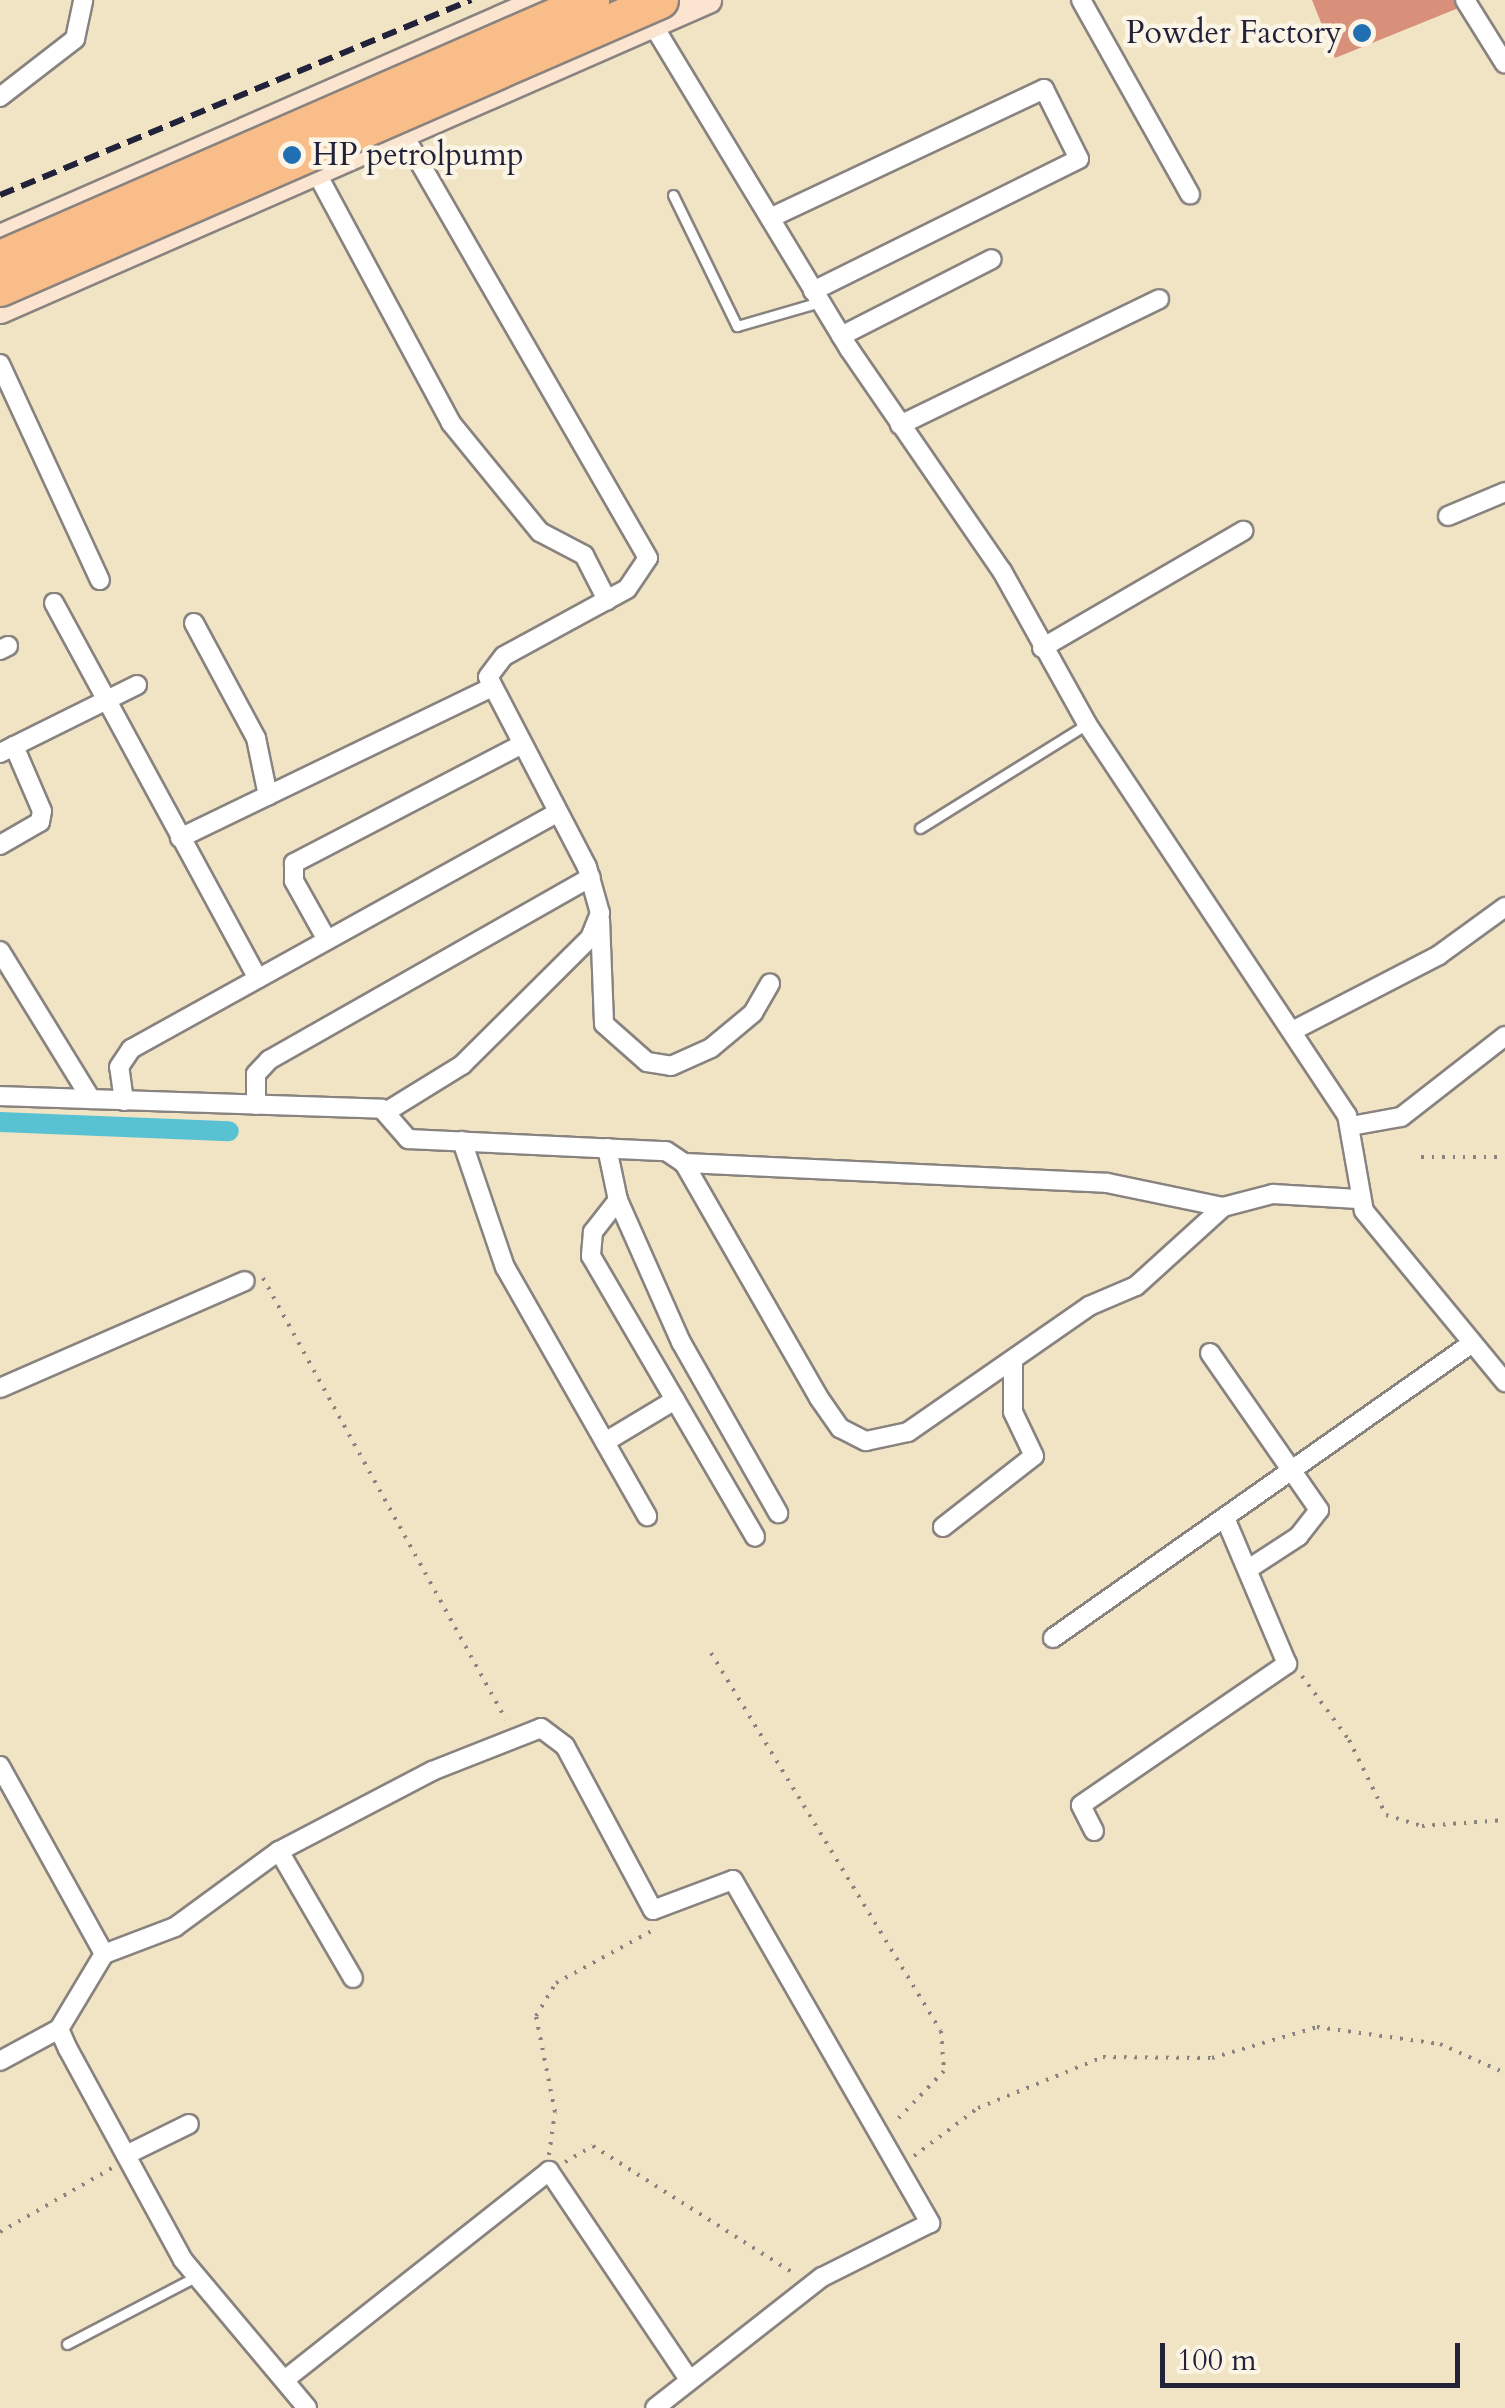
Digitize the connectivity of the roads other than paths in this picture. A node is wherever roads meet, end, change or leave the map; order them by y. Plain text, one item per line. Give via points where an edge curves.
1 (83, 0) edge
2 (542, 0) edge
3 (591, 0) edge
4 (708, 0) edge
5 (1081, 0) edge
6 (1469, 1) edge
7 (656, 12) edge
8 (1505, 64) edge
9 (0, 97) edge
10 (262, 122) junction
11 (404, 134) junction
12 (316, 172) junction
13 (291, 184) junction
14 (1190, 194) dead end
15 (673, 195) dead end
16 (770, 218) junction
17 (0, 236) edge
18 (0, 258) edge
19 (992, 259) dead end
20 (0, 288) edge
21 (817, 296) junction
22 (1159, 299) dead end
23 (0, 310) edge
24 (841, 336) junction
25 (0, 364) edge
26 (900, 425) junction
27 (1505, 492) edge
28 (1448, 516) dead end
29 (1244, 531) dead end
30 (100, 580) dead end
31 (607, 600) junction
32 (54, 602) dead end
33 (194, 622) dead end
34 (1042, 648) junction
35 (137, 685) dead end
36 (488, 689) junction
37 (103, 695) junction
38 (1087, 724) junction
39 (521, 746) junction
40 (7, 749) edge
41 (268, 796) junction
42 (558, 813) junction
43 (920, 828) dead end
44 (180, 838) junction
45 (0, 846) edge
46 (591, 878) junction
47 (1505, 907) edge
48 (600, 913) junction
49 (327, 940) junction
50 (0, 951) edge
51 (258, 978) junction
52 (770, 984) dead end
53 (1292, 1032) junction
54 (1505, 1036) edge
55 (0, 1096) edge
56 (91, 1100) junction
57 (124, 1100) junction
58 (256, 1105) junction
59 (394, 1121) junction
60 (1351, 1126) junction
61 (462, 1141) junction
62 (607, 1148) junction
63 (684, 1163) junction
64 (1358, 1199) junction
65 (618, 1200) junction
66 (1223, 1207) junction
67 (244, 1281) road end
68 (1468, 1346) junction
69 (1210, 1353) dead end
70 (1013, 1360) junction
71 (1505, 1382) edge
72 (0, 1388) edge
73 (675, 1400) junction
74 (605, 1442) junction
75 (1296, 1468) junction
76 (778, 1513) dead end
77 (647, 1516) dead end
78 (1225, 1518) junction
79 (943, 1527) dead end
80 (754, 1537) dead end
81 (1250, 1568) junction
82 (1053, 1638) dead end
83 (0, 1766) edge
84 (1094, 1831) dead end
85 (279, 1851) junction
86 (104, 1954) junction
87 (352, 1978) dead end
88 (59, 2029) junction
89 (0, 2060) edge
90 (189, 2124) dead end
91 (126, 2156) junction
92 (195, 2277) junction
93 (66, 2344) dead end
94 (286, 2378) junction
95 (688, 2378) junction
96 (307, 2408) edge
97 (655, 2408) edge

1 - 9 street via 75,39
2 - 10 street
3 - 18 highway, bridge
4 - 7 street
5 - 14 street
6 - 8 street
7 - 11 street
7 - 16 street
7 - 20 highway, bridge
10 - 13 street
10 - 17 street
11 - 12 street
11 - 31 street via 642,542 647,569
12 - 13 street
12 - 31 street via 451,423 540,532 584,555
13 - 23 street
15 - 21 lane via 738,326
16 - 21 street
16 - 21 street via 1044,89 1078,159
19 - 24 street
21 - 24 street
22 - 26 street
24 - 26 street
25 - 30 street
26 - 34 street via 1002,571
27 - 28 street
29 - 34 street
31 - 36 street via 504,656
32 - 37 street
33 - 41 street via 256,738
34 - 38 street
35 - 37 street
36 - 39 street
36 - 41 street
37 - 40 street
37 - 44 street
38 - 43 lane
38 - 53 street
39 - 42 street
39 - 49 street via 294,863 294,881
40 - 45 street via 42,811
41 - 44 street
42 - 46 street
42 - 49 street
44 - 51 street
46 - 48 street
46 - 58 street via 269,1060 256,1074
47 - 53 street via 1439,956
48 - 52 street via 604,1024 647,1062 671,1066 712,1048 753,1013
48 - 59 street via 568,966
49 - 51 street
50 - 56 street
51 - 57 street via 122,1057
53 - 60 street
54 - 60 street via 1401,1117
55 - 56 street
56 - 57 street
57 - 58 street
58 - 59 street
59 - 61 street
60 - 64 street
61 - 62 street
61 - 74 street via 506,1267
62 - 63 street via 666,1151
62 - 65 street
63 - 66 street via 1107,1183
63 - 70 street via 819,1398 851,1436 880,1441 908,1432
64 - 66 street via 1272,1194
64 - 68 street
65 - 73 street via 593,1232 591,1256
65 - 76 street via 681,1342
66 - 70 street via 1136,1286
67 - 72 street
68 - 71 street
68 - 75 street
69 - 75 street
70 - 79 street via 1013,1412 1034,1456
73 - 74 street
73 - 80 street
74 - 77 street
75 - 78 street
75 - 81 street via 1319,1510 1299,1536
78 - 81 street
78 - 82 street
81 - 84 street via 1286,1664 1081,1805
83 - 86 street
85 - 86 street via 175,1927
85 - 87 street
85 - 95 street via 512,1735 554,1732 653,1910 723,1880 741,1887 930,2223 812,2284
86 - 88 street
88 - 89 street
88 - 91 street
90 - 91 street
91 - 92 street
92 - 93 lane
92 - 94 street
94 - 95 street via 549,2171
94 - 96 street
95 - 97 street

